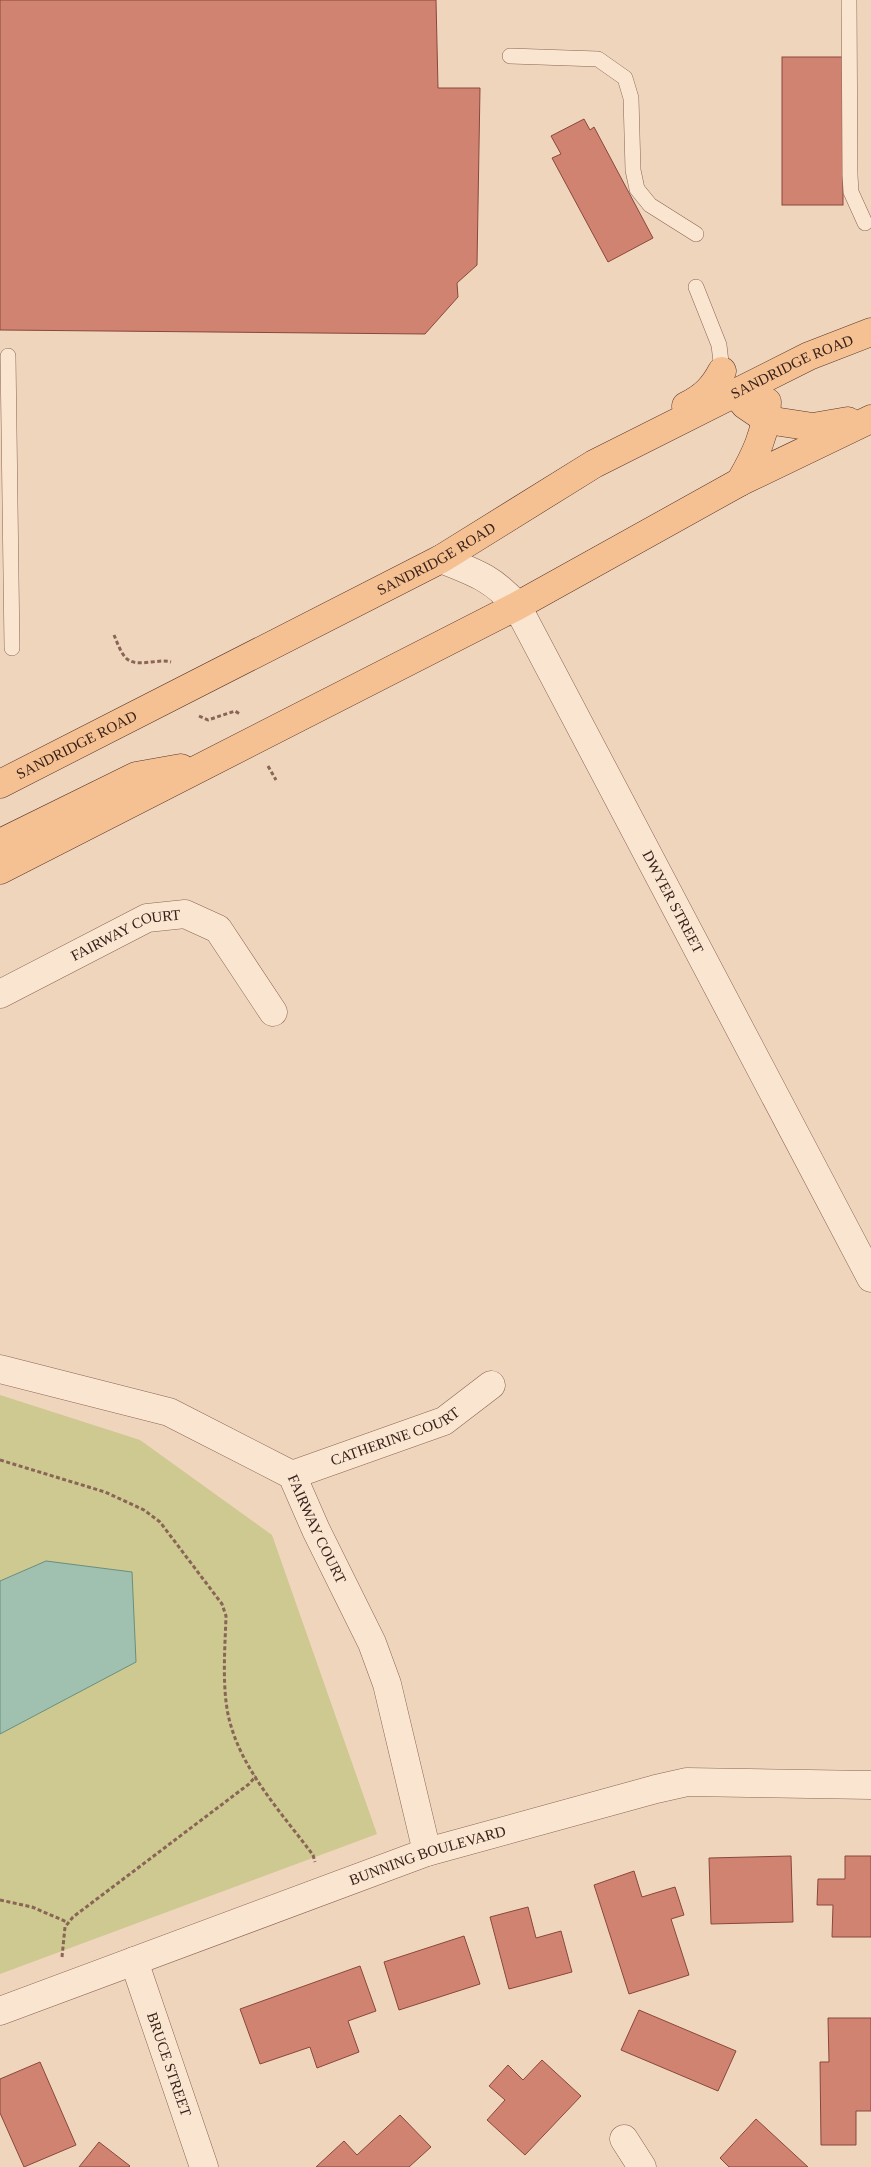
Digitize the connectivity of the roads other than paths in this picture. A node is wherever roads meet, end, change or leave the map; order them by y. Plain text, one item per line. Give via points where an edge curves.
1 (849, 0) edge
2 (510, 56) dead end
3 (865, 223) dead end
4 (696, 234) dead end
5 (696, 287) dead end
6 (871, 332) edge
7 (8, 356) dead end
8 (722, 371) junction
9 (766, 378) junction
10 (736, 394) junction
11 (871, 414) edge
12 (871, 419) edge
13 (767, 420) junction
14 (594, 464) junction
15 (740, 482) junction
16 (441, 559) junction
17 (517, 606) junction
18 (12, 648) dead end
19 (208, 764) junction
20 (0, 784) edge
21 (0, 843) edge
22 (0, 870) edge
23 (0, 994) edge
24 (273, 1012) dead end
25 (871, 1278) edge
26 (0, 1368) edge
27 (492, 1385) dead end
28 (292, 1475) junction
29 (871, 1785) edge
30 (427, 1852) junction
31 (134, 1961) junction
32 (0, 2011) edge
33 (624, 2139) dead end
34 (204, 2167) edge
35 (642, 2167) edge

1 - 3 lane via 851,192
2 - 4 lane via 598,59 625,78 631,98 633,170 638,189 650,205
5 - 8 lane via 719,345
6 - 9 main road, SANDRIDGE ROAD via 809,356
7 - 18 lane
8 - 10 lane
8 - 14 main road via 702,398 601,450
9 - 10 main road, SANDRIDGE ROAD
9 - 13 main road
10 - 13 main road via 745,405
10 - 14 main road, SANDRIDGE ROAD
11 - 13 main road via 813,427
12 - 15 main road
13 - 15 main road via 755,455
14 - 16 main road, SANDRIDGE ROAD
15 - 17 main road
16 - 17 street, DWYER STREET via 477,573 503,589
16 - 20 main road, SANDRIDGE ROAD
17 - 19 main road
17 - 25 street, DWYER STREET
19 - 21 main road via 136,776
19 - 22 main road
23 - 24 street, FAIRWAY COURT via 147,918 185,914 218,929
26 - 28 street, FAIRWAY COURT via 169,1412
27 - 28 street, CATHERINE COURT via 444,1421
28 - 30 street, FAIRWAY COURT via 372,1643 387,1684
29 - 30 street, BUNNING BOULEVARD via 687,1782
30 - 31 street, BUNNING BOULEVARD
31 - 32 street, BUNNING BOULEVARD
31 - 34 street, BRUCE STREET
33 - 35 street

